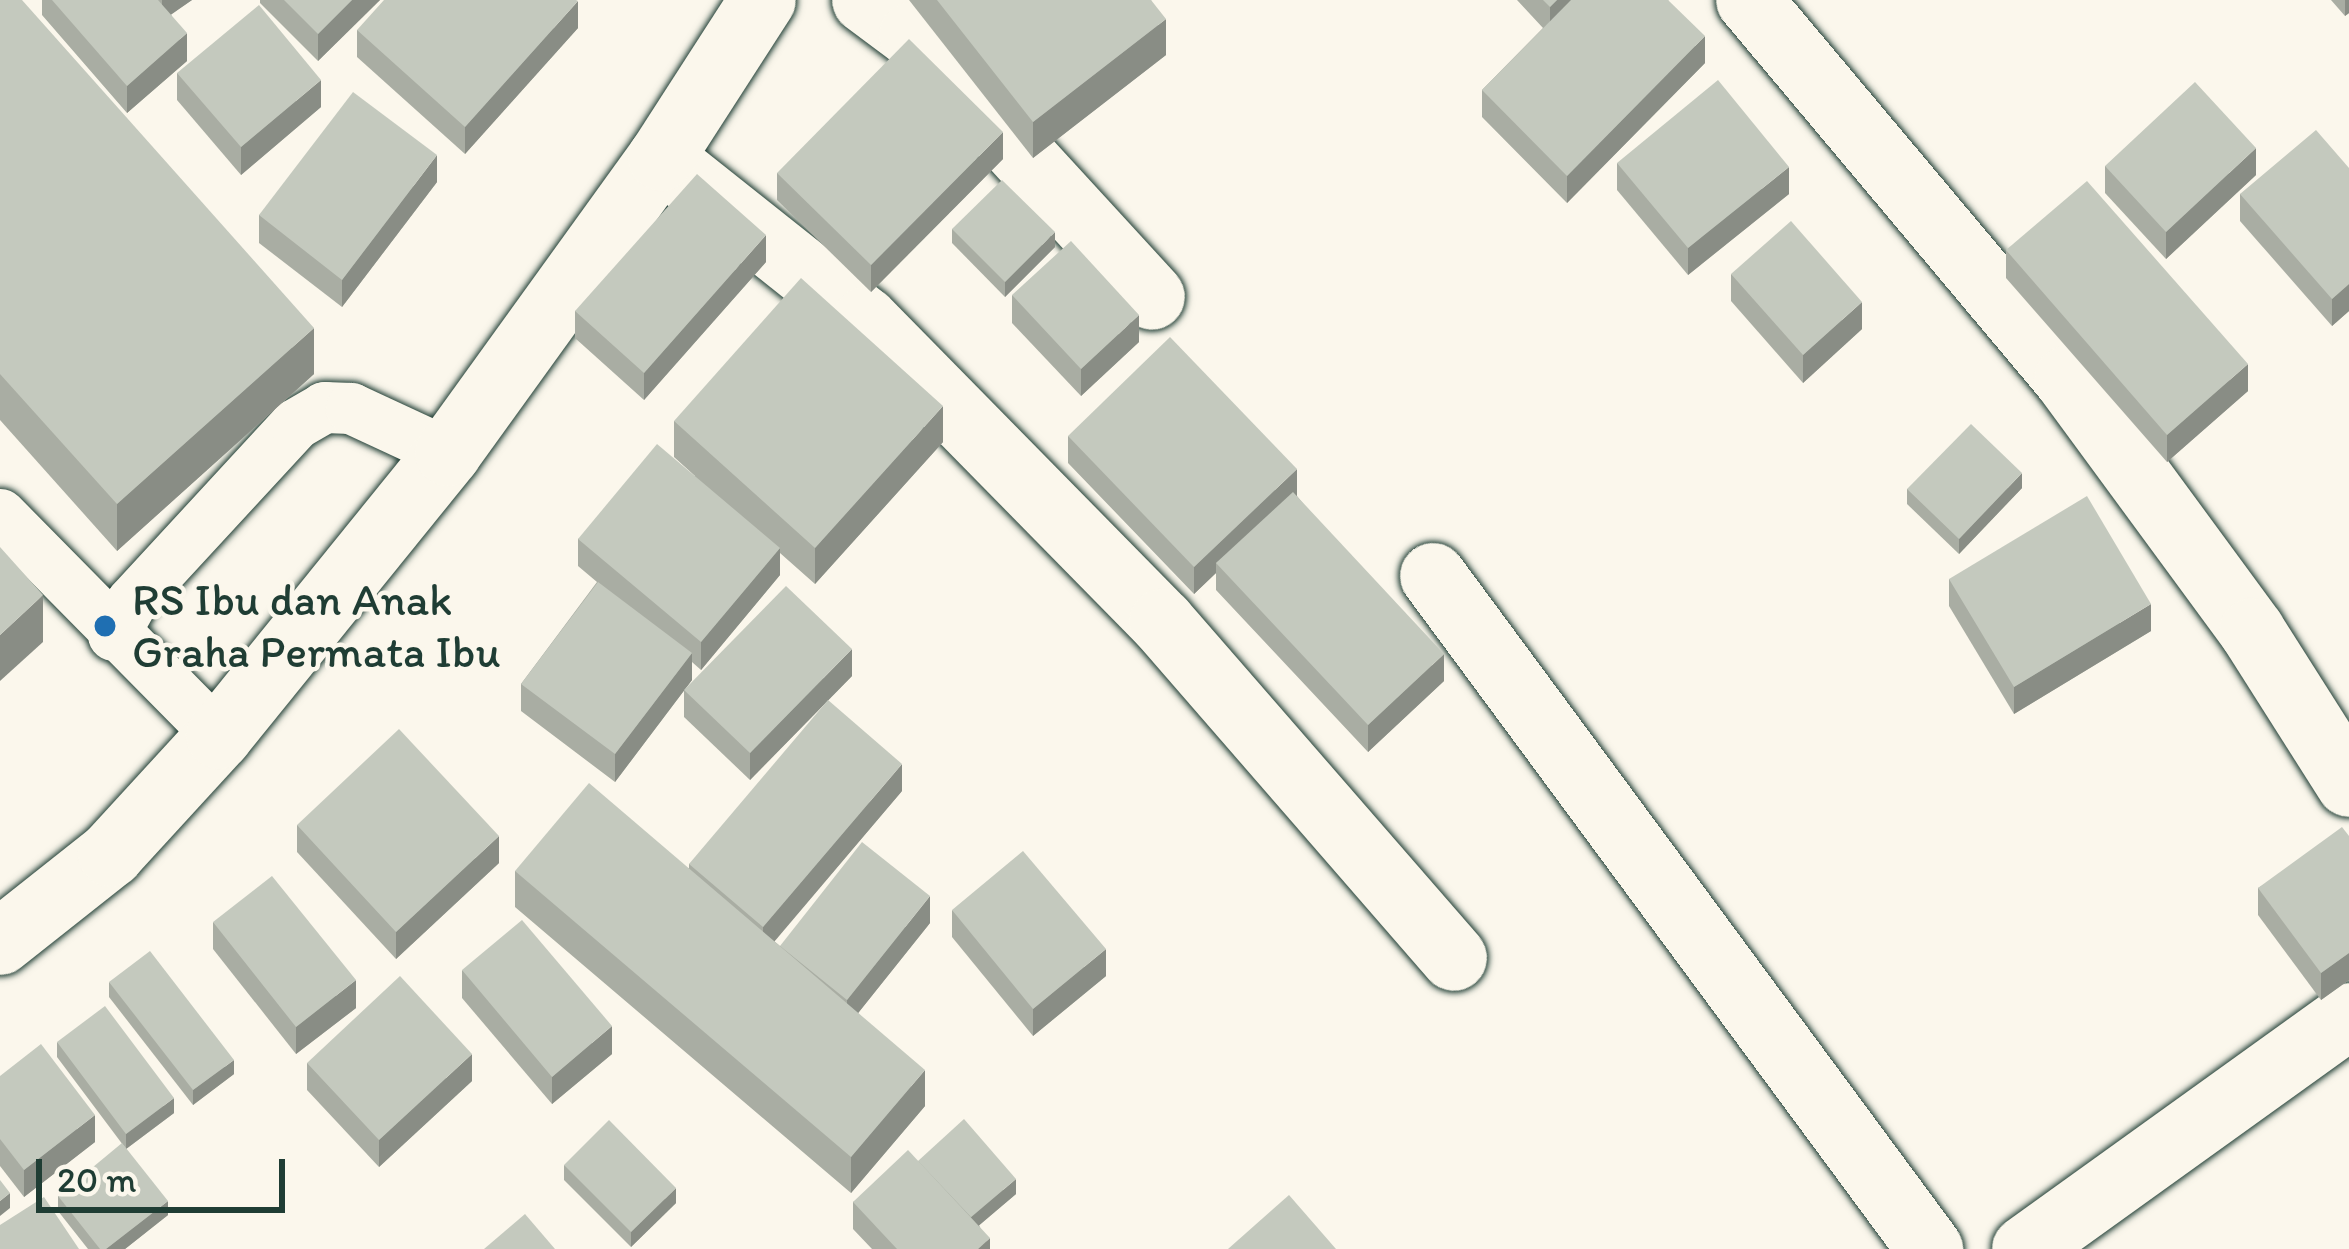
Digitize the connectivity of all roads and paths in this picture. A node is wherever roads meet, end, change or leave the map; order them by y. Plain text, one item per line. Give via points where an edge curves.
1 (763, 0) edge
2 (865, 0) edge
3 (1748, 0) edge
4 (661, 158) junction
5 (1153, 297) dead end
6 (448, 453) junction
7 (0, 514) edge
8 (1433, 576) dead end
9 (113, 635) junction
10 (219, 736) junction
11 (2349, 784) edge
12 (0, 942) edge
13 (1454, 958) dead end
14 (2349, 1016) edge
15 (1930, 1249) edge
16 (2025, 1249) edge

1 - 4 street
2 - 5 street via 912,35
3 - 11 street via 2067,379 2252,632
4 - 6 street
4 - 13 street via 865,320 1162,622
6 - 9 lane via 392,423 324,407 295,424 250,472 131,602
6 - 10 street
7 - 9 lane
8 - 15 street
9 - 10 lane
10 - 12 street via 111,854
14 - 16 street

